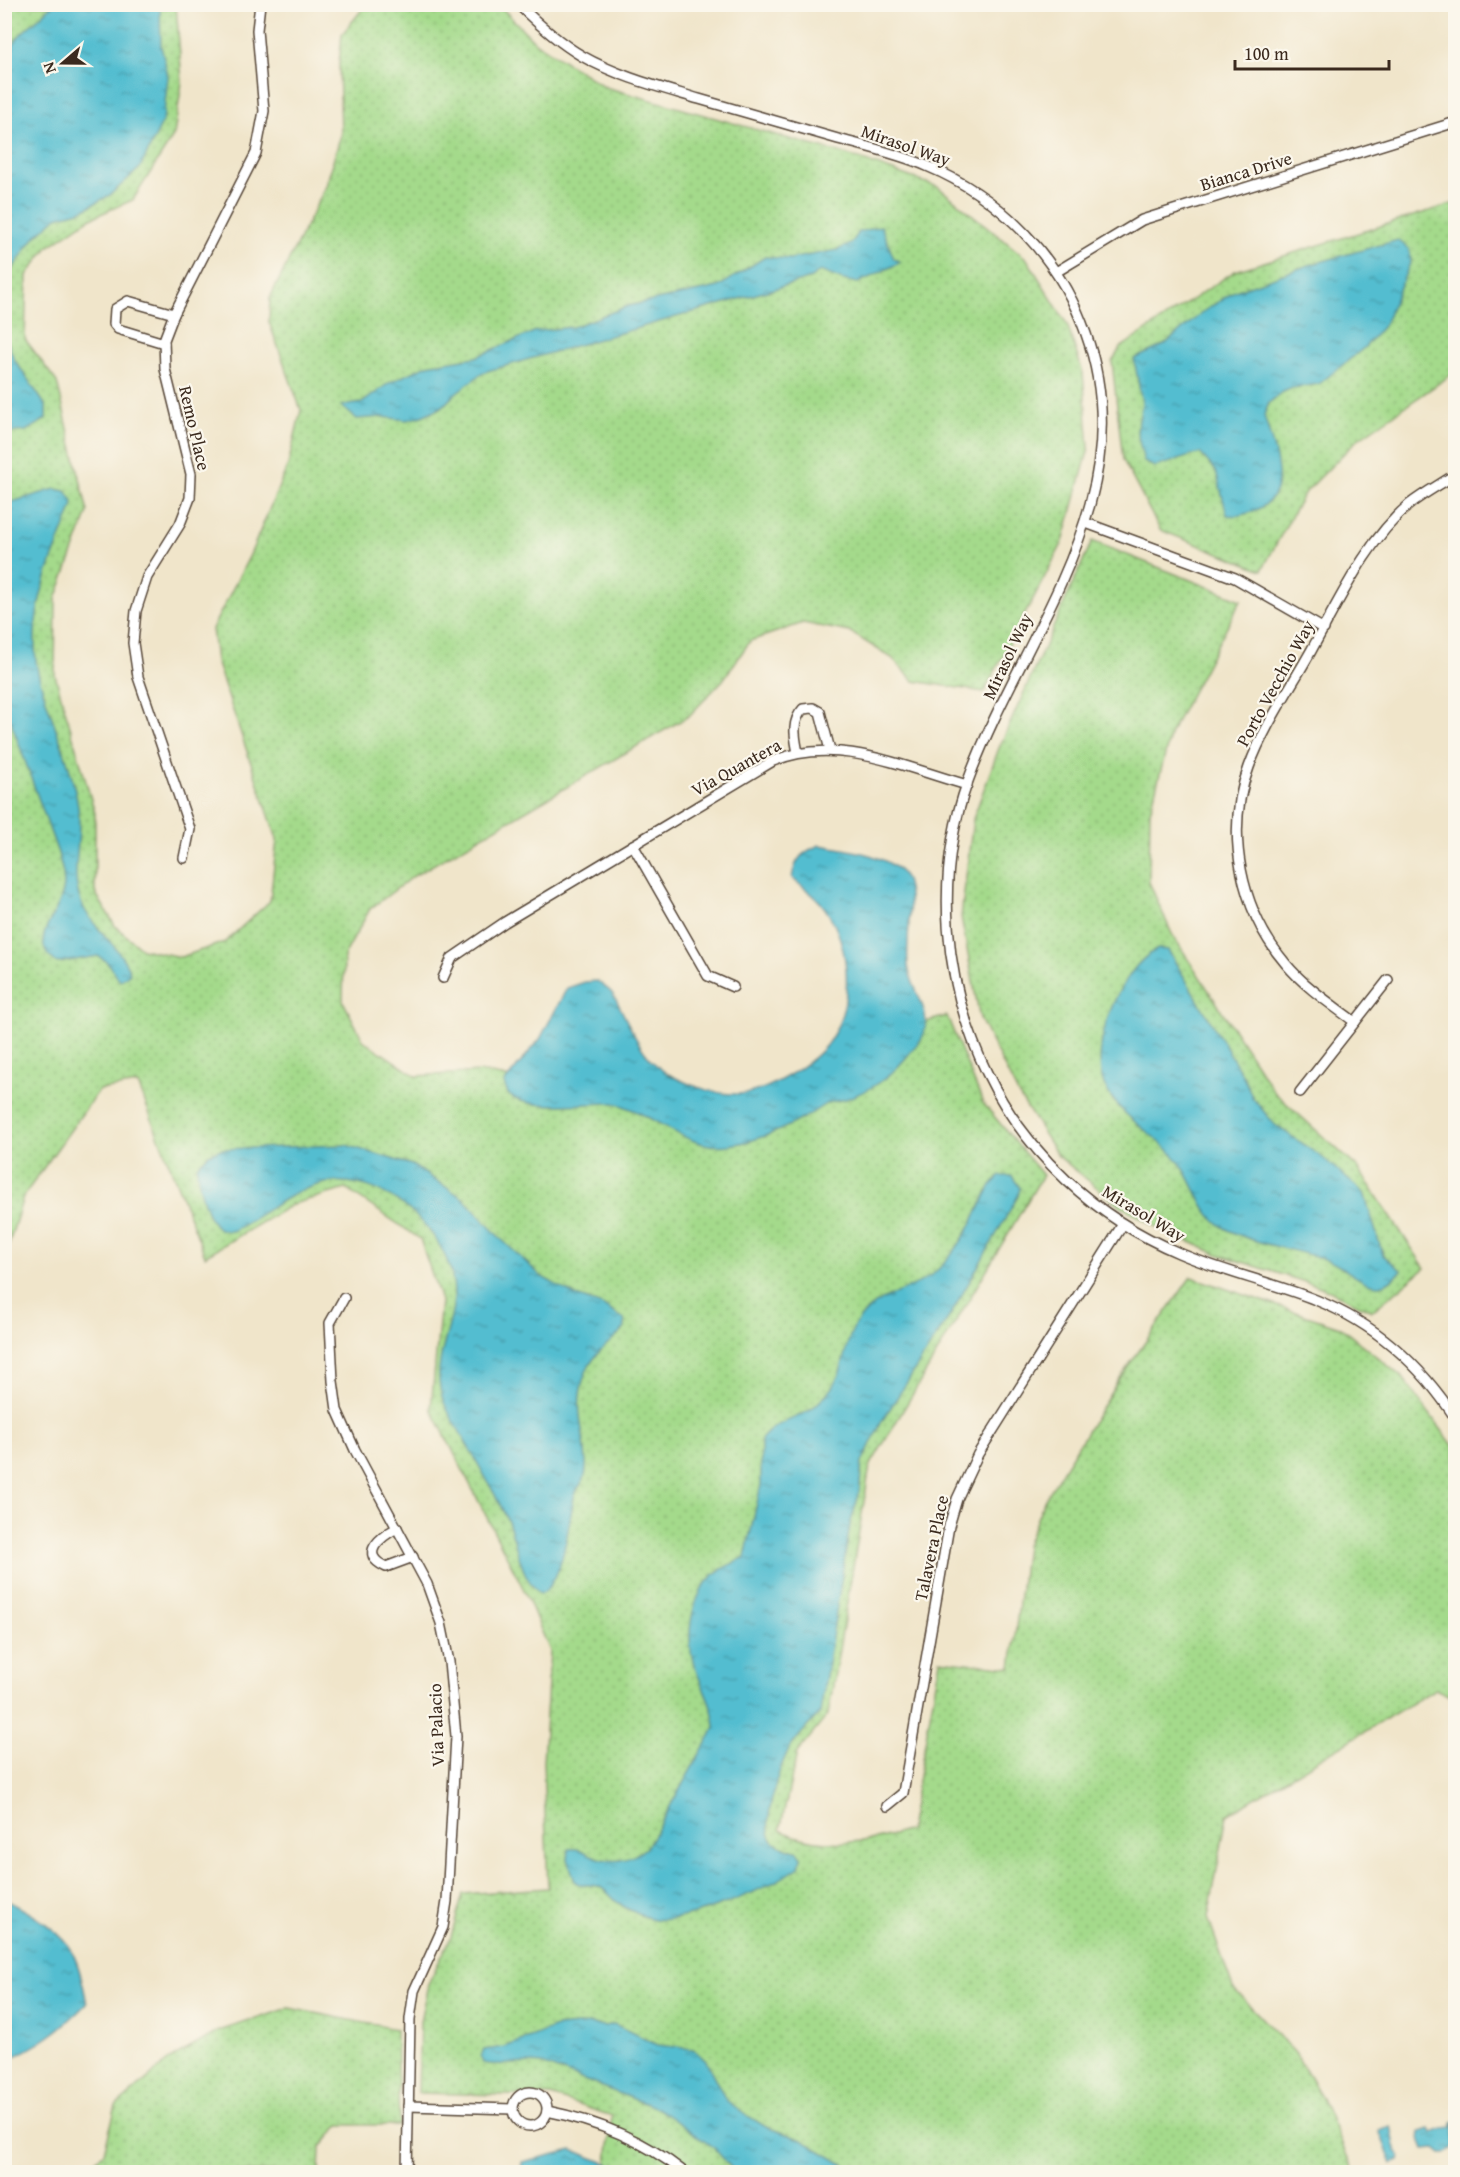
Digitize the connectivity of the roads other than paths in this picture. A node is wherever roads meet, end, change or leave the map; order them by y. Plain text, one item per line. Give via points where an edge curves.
1 (260, 4) edge
2 (518, 4) edge
3 (1455, 122) edge
4 (1056, 272) junction
5 (174, 314) junction
6 (164, 343) junction
7 (1455, 474) edge
8 (1086, 523) junction
9 (1324, 629) junction
10 (830, 750) junction
11 (798, 753) junction
12 (967, 785) junction
13 (633, 845) junction
14 (184, 858) dead end
15 (443, 978) dead end
16 (1388, 980) dead end
17 (733, 987) dead end
18 (1355, 1022) junction
19 (1300, 1092) dead end
20 (1123, 1224) junction
21 (344, 1298) dead end
22 (1455, 1419) edge
23 (397, 1528) junction
24 (413, 1557) junction
25 (887, 1806) dead end
26 (408, 2106) junction
27 (513, 2109) junction
28 (547, 2111) junction
29 (407, 2172) edge
30 (684, 2172) edge

1 - 5 street, Remo Place via 257,30 264,111 256,153
2 - 4 street, Mirasol Way via 561,43 631,79 909,159 954,179 1018,225
3 - 4 street, Bianca Drive via 1142,220
4 - 8 street, Mirasol Way via 1079,315 1100,386 1101,460
5 - 6 street, Remo Place
5 - 6 street via 128,301 115,309 114,324 118,329
6 - 14 street, Remo Place via 165,369 191,474 190,498 180,524 147,577 136,611 133,643 138,677 190,829
7 - 9 street, Porto Vecchio Way via 1410,504 1388,527
8 - 9 street via 1227,574
8 - 12 street, Mirasol Way
9 - 18 street, Porto Vecchio Way via 1258,744 1241,796 1237,839 1250,904 1273,947 1306,984
10 - 11 street, Via Quantera
10 - 11 street via 820,712 802,709 796,716 794,733
10 - 12 street, Via Quantera
11 - 13 street, Via Quantera via 773,761
12 - 20 street, Mirasol Way via 950,863 948,922 955,981 974,1044 1000,1097 1030,1141 1070,1184
13 - 15 street, Via Quantera via 452,958
13 - 17 street via 708,976
16 - 18 street
18 - 19 street
20 - 22 street, Mirasol Way via 1181,1254 1312,1298 1356,1320 1422,1372
20 - 25 street, Talavera Place via 978,1454 957,1499 903,1793
21 - 23 street, Via Palacio via 330,1323 337,1410
23 - 24 street, Via Palacio
23 - 24 street via 376,1542 376,1559 393,1567
24 - 26 street, Via Palacio via 441,1623 454,1698 456,1737 447,1901 443,1927 414,1991
26 - 27 street
26 - 29 street, Via Palacio
27 - 28 street via 516,2119 526,2126 542,2121
27 - 28 street via 516,2098 531,2092 541,2096
28 - 30 street via 621,2132

